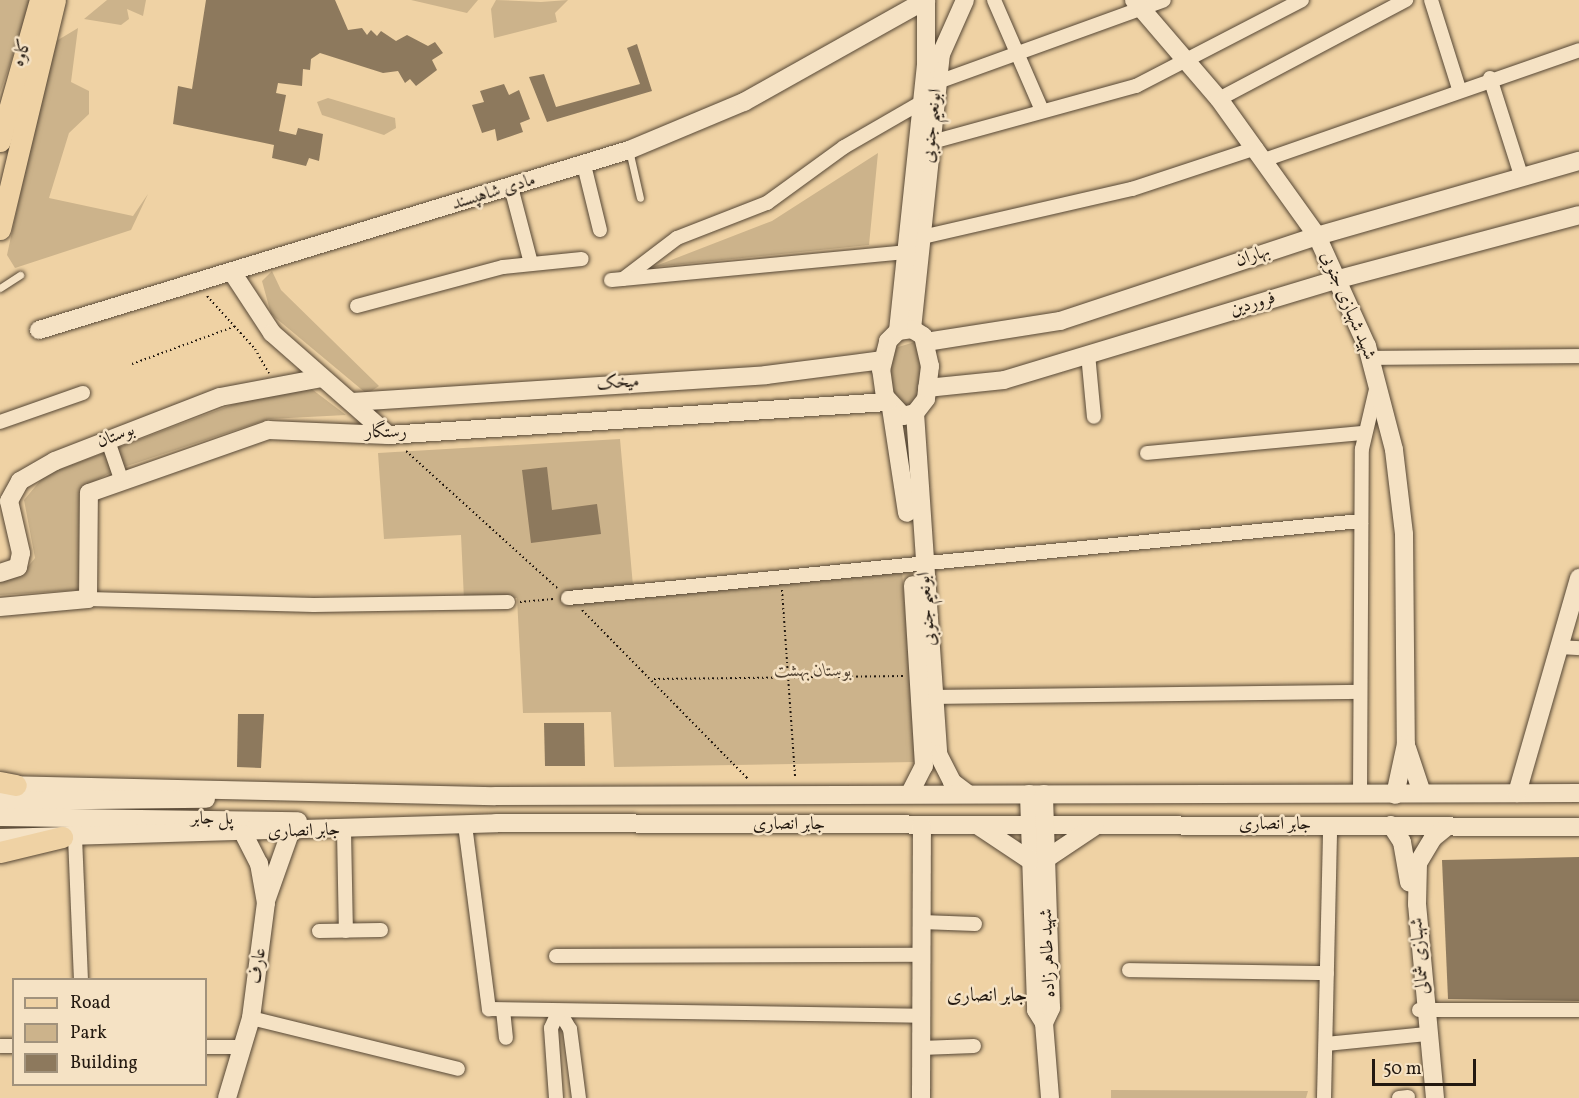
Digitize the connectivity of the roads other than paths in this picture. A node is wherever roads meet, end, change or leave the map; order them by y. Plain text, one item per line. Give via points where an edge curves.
1 (40, 0) edge
2 (55, 0) edge
3 (926, 0) edge
4 (965, 0) edge
5 (994, 0) edge
6 (1164, 0) edge
7 (1406, 0) edge
8 (1431, 0) edge
9 (1297, 1) edge
10 (1138, 5) edge
11 (1579, 50) edge
12 (1019, 54) junction
13 (1183, 57) junction
14 (1490, 78) junction
15 (938, 82) junction
16 (1459, 89) junction
17 (1219, 99) junction
18 (922, 102) junction
19 (1041, 108) junction
20 (0, 141) edge
21 (932, 142) junction
22 (628, 150) junction
23 (1260, 154) junction
24 (1579, 161) edge
25 (584, 165) junction
26 (1522, 178) junction
27 (511, 187) junction
28 (640, 198) dead end
29 (1579, 215) edge
30 (0, 229) edge
31 (600, 230) dead end
32 (1317, 236) junction
33 (922, 237) junction
34 (907, 252) junction
35 (582, 259) dead end
36 (531, 263) junction
37 (232, 272) junction
38 (20, 275) dead end
39 (1339, 279) junction
40 (0, 288) edge
41 (357, 306) dead end
42 (39, 330) dead end
43 (905, 330) junction
44 (926, 342) junction
45 (1088, 354) junction
46 (1579, 356) edge
47 (1370, 358) junction
48 (883, 360) junction
49 (322, 378) junction
50 (1377, 385) junction
51 (927, 388) junction
52 (83, 393) dead end
53 (352, 402) junction
54 (890, 405) junction
55 (915, 413) junction
56 (1094, 417) dead end
57 (0, 422) edge
58 (1363, 433) junction
59 (388, 435) junction
60 (108, 441) junction
61 (1147, 453) dead end
62 (121, 478) junction
63 (1361, 521) junction
64 (917, 560) junction
65 (0, 573) edge
66 (1577, 588) edge
67 (568, 598) road end
68 (88, 599) junction
69 (508, 602) road end
70 (0, 607) edge
71 (1558, 647) junction
72 (1579, 648) edge
73 (1360, 692) junction
74 (936, 697) junction
75 (1406, 744) junction
76 (5, 784) edge
77 (1422, 793) junction
78 (1517, 793) junction
79 (1579, 793) edge
80 (910, 794) junction
81 (968, 794) junction
82 (1037, 794) junction
83 (1360, 794) junction
84 (1395, 795) junction
85 (495, 796) junction
86 (0, 801) edge
87 (0, 817) edge
88 (496, 824) junction
89 (465, 825) junction
90 (922, 825) junction
91 (1330, 825) junction
92 (1391, 825) junction
93 (979, 826) junction
94 (1094, 826) junction
95 (1448, 826) junction
96 (1037, 827) junction
97 (1579, 827) edge
98 (344, 831) junction
99 (290, 833) junction
100 (244, 834) junction
101 (68, 837) junction
102 (0, 838) edge
103 (0, 852) edge
104 (1038, 860) junction
105 (266, 903) junction
106 (921, 922) junction
107 (975, 924) dead end
108 (381, 930) dead end
109 (319, 931) dead end
110 (346, 931) junction
111 (922, 955) junction
112 (556, 956) dead end
113 (1129, 970) dead end
114 (1327, 973) junction
115 (81, 978) edge
116 (503, 1010) junction
117 (1422, 1010) junction
118 (1579, 1010) edge
119 (559, 1011) junction
120 (921, 1016) junction
121 (251, 1018) junction
122 (1424, 1034) junction
123 (506, 1038) dead end
124 (1326, 1044) junction
125 (974, 1046) dead end
126 (207, 1047) edge
127 (242, 1047) junction
128 (921, 1048) junction
129 (574, 1062) junction
130 (554, 1065) junction
131 (458, 1069) dead end
132 (227, 1098) edge
133 (556, 1098) edge
134 (579, 1098) edge
135 (921, 1098) edge
136 (1050, 1098) edge
137 (1324, 1098) edge
138 (1426, 1098) edge
139 (1435, 1098) edge

1 - 20 main road, کاوه
2 - 30 main road
3 - 18 main road, ابونعیم جنوبی
3 - 22 main road, مادی شاهپسند via 744,102
4 - 15 main road, ابونعیم جنوبی via 941,54
5 - 12 street
6 - 10 street
7 - 17 street
8 - 16 street
9 - 13 street
10 - 12 street
10 - 13 main road, شهید شهبازی جنوبی
11 - 14 street
12 - 15 street
12 - 19 street
13 - 17 main road, شهید شهبازی جنوبی
13 - 19 street via 1136,86
14 - 16 street
14 - 26 street
15 - 21 main road, ابونعیم جنوبی
16 - 23 street
17 - 23 main road, شهید شهبازی جنوبی
18 - 34 main road, ابونعیم جنوبی
18 - 34 street via 844,147 767,203 677,237 617,279
19 - 21 street
21 - 33 main road, ابونعیم جنوبی
22 - 25 main road, مادی شاهپسند
22 - 28 lane
23 - 32 main road, شهید شهبازی جنوبی
23 - 33 street via 1132,189
24 - 26 main road, بهاران
25 - 27 main road, مادی شاهپسند
25 - 31 street
26 - 32 main road, بهاران
27 - 36 street
27 - 37 main road, مادی شاهپسند
29 - 39 main road, فروردین
32 - 39 main road, شهید شهبازی جنوبی
32 - 44 main road, بهاران via 1060,321
33 - 43 main road, ابونعیم جنوبی
34 - 43 main road, ابونعیم جنوبی
35 - 36 street
36 - 41 street
37 - 42 main road, مادی شاهپسند
37 - 49 main road via 254,313
38 - 40 lane
39 - 45 main road, فروردین
39 - 47 main road, شهید شهبازی جنوبی
43 - 44 main road
43 - 48 main road via 888,341
44 - 51 main road
45 - 51 main road, فروردین via 1004,380
45 - 56 street
46 - 47 street
47 - 50 main road, شهید شهبازی جنوبی
48 - 53 main road, میخک via 766,375
48 - 54 main road, ابونعیم جنوبی
49 - 53 main road
49 - 60 main road, بوستان via 272,384 220,397
50 - 58 street
50 - 75 main road, شهید شهبازی جنوبی via 1394,450 1404,534
51 - 55 main road
52 - 57 street
53 - 59 main road
54 - 55 main road, رستگار via 903,416
54 - 59 main road, رستگار
54 - 64 main road, ابونعیم جنوبی
55 - 64 main road, ابونعیم جنوبی
58 - 61 street
58 - 63 street
59 - 62 main road, رستگار via 268,430
60 - 62 street
60 - 65 main road, بوستان via 20,481 9,501 21,553 18,567
62 - 68 main road, رستگار via 89,493
63 - 64 street
63 - 73 street
64 - 67 street
64 - 74 main road, ابونعیم جنوبی
64 - 80 main road, ابونعیم جنوبی via 924,766
66 - 71 main road
68 - 69 street via 314,605
68 - 70 main road
71 - 72 street
71 - 78 main road
73 - 74 street
73 - 83 street
74 - 81 main road, ابونعیم جنوبی via 939,765
75 - 77 main road, شهید شهبازی جنوبی
75 - 84 main road, شهید شهبازی جنوبی
76 - 85 main road, جابر انصاری
77 - 78 main road, جابر انصاری
77 - 84 main road, جابر انصاری
78 - 79 main road, جابر انصاری
80 - 81 main road, جابر انصاری
80 - 85 main road, جابر انصاری
81 - 82 main road, جابر انصاری
82 - 83 main road, جابر انصاری
82 - 96 main road, شهید طاهر زاده
83 - 84 main road, جابر انصاری
85 - 86 main road, پل جابر
87 - 88 main road, پل جابر
88 - 89 main road, جابر انصاری
88 - 90 main road, جابر انصاری
89 - 98 main road, جابر انصاری
89 - 116 street via 489,1009
90 - 93 main road, جابر انصاری
90 - 106 main road
91 - 92 main road, جابر انصاری
91 - 94 main road, جابر انصاری
91 - 114 street
92 - 95 main road, جابر انصاری
92 - 117 main road, شهبازی شمالی via 1408,863
93 - 96 main road, جابر انصاری
93 - 104 main road
94 - 96 main road, جابر انصاری
94 - 104 main road
95 - 97 main road, جابر انصاری
95 - 117 main road, شهبازی شمالی via 1433,838 1418,863
96 - 104 main road, شهید طاهر زاده
98 - 99 main road, جابر انصاری
98 - 110 street
99 - 100 main road, جابر انصاری
99 - 105 main road
100 - 101 main road, جابر انصاری
100 - 105 main road, عارف via 259,864
101 - 102 main road, جابر انصاری
101 - 103 main road
101 - 115 street
104 - 136 main road, شهید طاهر زاده via 1036,1010 1044,1023
105 - 121 main road, عارف
106 - 107 street
106 - 111 main road
108 - 110 street
109 - 110 street
111 - 112 street
111 - 120 main road
113 - 114 street
114 - 124 street
116 - 119 street
116 - 123 street
117 - 118 street
117 - 122 main road, شهبازی شمالی
119 - 120 street
119 - 129 street via 570,1029
119 - 130 street via 551,1028
120 - 128 main road
121 - 127 main road, عارف
121 - 131 street
122 - 124 street
122 - 138 main road, شهبازی شمالی
122 - 139 main road, شهبازی شمالی
124 - 137 street
125 - 128 street
126 - 127 street
127 - 132 main road, عارف
128 - 135 main road
129 - 130 street
129 - 134 street
130 - 133 street

